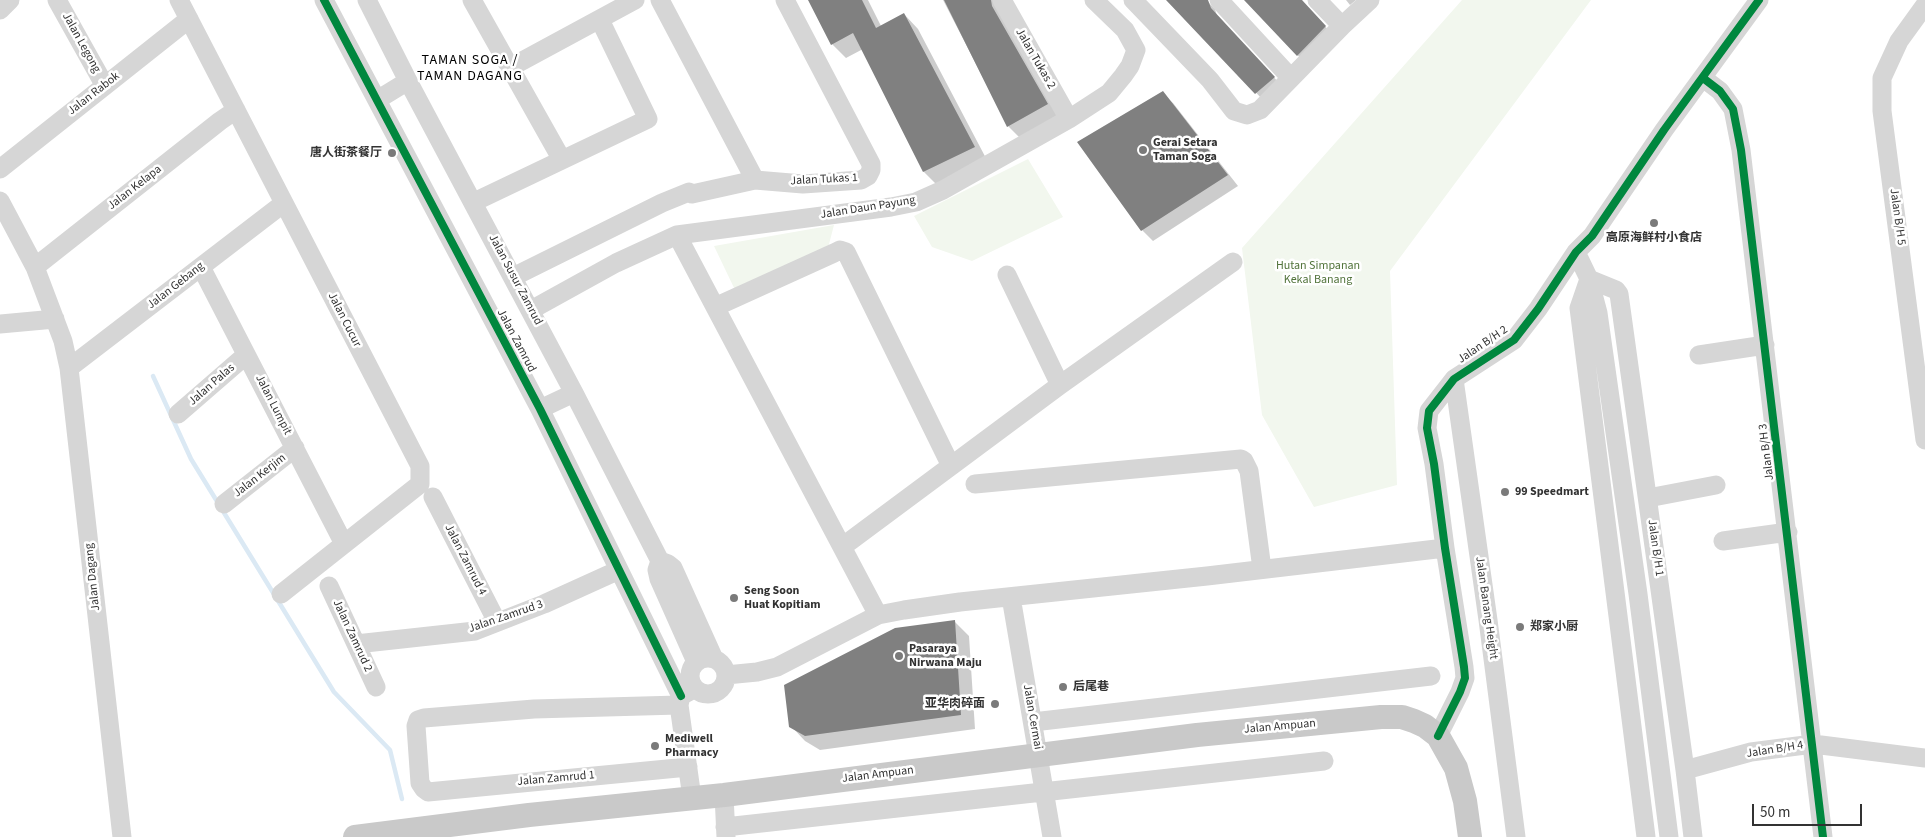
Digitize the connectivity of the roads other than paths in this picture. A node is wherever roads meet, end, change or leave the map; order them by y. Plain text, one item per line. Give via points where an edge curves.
1 (10, 0) edge
2 (57, 0) edge
3 (179, 0) edge
4 (324, 0) edge
5 (367, 0) edge
6 (472, 0) edge
7 (635, 0) edge
8 (660, 0) edge
9 (785, 0) edge
10 (1002, 0) edge
11 (1094, 0) edge
12 (1133, 0) edge
13 (1218, 0) edge
14 (1317, 0) edge
15 (1370, 0) edge
16 (1759, 0) edge
17 (616, 5) edge
18 (1925, 5) edge
19 (0, 10) edge
20 (189, 19) junction
21 (600, 20) junction
22 (1342, 26) junction
23 (511, 67) junction
24 (1290, 77) junction
25 (1703, 78) junction
26 (408, 81) junction
27 (105, 86) junction
28 (377, 100) junction
29 (236, 110) junction
30 (1069, 119) junction
31 (562, 160) junction
32 (0, 169) edge
33 (755, 180) junction
34 (284, 202) junction
35 (474, 202) junction
36 (2, 208) edge
37 (678, 235) junction
38 (1576, 252) junction
39 (1233, 262) dead end
40 (36, 267) junction
41 (201, 267) junction
42 (1007, 275) dead end
43 (514, 277) junction
44 (1589, 279) junction
45 (715, 307) junction
46 (531, 310) junction
47 (55, 319) junction
48 (0, 324) edge
49 (1765, 345) junction
50 (246, 355) junction
51 (1699, 355) dead end
52 (69, 368) junction
53 (1454, 379) junction
54 (1060, 385) junction
55 (574, 393) junction
56 (540, 409) junction
57 (178, 414) dead end
58 (1925, 440) edge
59 (295, 448) junction
60 (951, 466) junction
61 (975, 484) dead end
62 (1716, 485) dead end
63 (433, 497) dead end
64 (1648, 498) junction
65 (224, 504) dead end
66 (1788, 532) junction
67 (1723, 541) dead end
68 (344, 544) junction
69 (842, 548) junction
70 (1445, 548) junction
71 (1262, 569) junction
72 (620, 570) junction
73 (328, 586) dead end
74 (281, 594) dead end
75 (1638, 594) junction
76 (1011, 597) junction
77 (1614, 597) junction
78 (878, 616) junction
79 (498, 622) junction
80 (356, 644) junction
81 (705, 661) junction
82 (726, 675) junction
83 (1431, 676) dead end
84 (376, 687) dead end
85 (685, 697) junction
86 (1032, 722) junction
87 (1438, 736) junction
88 (1813, 744) junction
89 (1039, 755) junction
90 (1925, 758) edge
91 (1324, 761) dead end
92 (688, 767) junction
93 (1685, 770) junction
94 (1045, 792) junction
95 (724, 795) junction
96 (692, 798) junction
97 (726, 832) edge
98 (122, 837) edge
99 (355, 837) edge
100 (1052, 837) edge
101 (1470, 837) edge
102 (1516, 837) edge
103 (1646, 837) edge
104 (1669, 837) edge
105 (1693, 837) edge
106 (1824, 837) edge

1 - 19 street
2 - 27 street, Jalan Legong
3 - 20 street, Jalan Cucur
4 - 28 street, Jalan Zamrud
5 - 26 street, Jalan Susur Zamrud
6 - 23 street
7 - 17 street
8 - 33 street
9 - 33 street, Jalan Tukas 1 via 871,164 871,170 861,180 804,184
10 - 30 street, Jalan Tukas 2
11 - 30 street, Jalan Daun Payung via 1125,30 1136,50 1130,66 1109,93
12 - 24 street via 1210,80 1234,111 1247,115 1260,110
13 - 24 street
14 - 22 street
15 - 22 street
16 - 25 street, Jalan B/H 2
17 - 21 street
18 - 58 street, Jalan B/H 5 via 1899,41 1882,78 1882,111
20 - 27 street, Jalan Rabok
20 - 29 street, Jalan Cucur
21 - 23 street
21 - 31 street via 648,119
22 - 24 street
23 - 31 street
25 - 38 street, Jalan B/H 2 via 1592,236
25 - 49 street, Jalan B/H 3 via 1720,91 1733,110 1742,150
26 - 28 street
26 - 35 street, Jalan Susur Zamrud
27 - 32 street, Jalan Rabok
28 - 56 street, Jalan Zamrud
29 - 34 street, Jalan Cucur
29 - 40 street, Jalan Kelapa
30 - 37 street, Jalan Daun Payung via 916,202
31 - 35 street
33 - 43 street, Jalan Tukas 1 via 692,194 689,192 671,199
34 - 41 street, Jalan Gebang
34 - 68 street, Jalan Cucur via 420,466 420,484
35 - 43 street, Jalan Susur Zamrud
36 - 40 street, Jalan Dagang
37 - 45 street
37 - 46 street, Jalan Daun Payung via 616,262
38 - 44 street
38 - 53 street, Jalan B/H 2 via 1514,340
39 - 54 street
40 - 47 street, Jalan Dagang
41 - 50 street, Jalan Lumpit
41 - 52 street, Jalan Gebang
42 - 54 street
43 - 46 street, Jalan Susur Zamrud
44 - 64 street, Jalan B/H 1 via 1619,294
44 - 75 street via 1598,313
44 - 77 street via 1579,308
45 - 60 street via 834,252 846,252
45 - 69 street
46 - 55 street, Jalan Susur Zamrud
47 - 48 street
47 - 52 street, Jalan Dagang
49 - 51 street
49 - 66 street, Jalan B/H 3
50 - 57 street, Jalan Palas
50 - 59 street, Jalan Lumpit
52 - 98 street, Jalan Dagang
53 - 70 street, Jalan B/H 2 via 1429,411 1427,419
53 - 102 street, Jalan Banang Height
54 - 60 street
55 - 56 street
55 - 81 street, Jalan Susur Zamrud via 660,560 673,568
56 - 72 street, Jalan Zamrud
59 - 65 street, Jalan Kerjim
59 - 68 street, Jalan Lumpit
60 - 69 street
61 - 71 street via 1241,459 1249,471
62 - 64 street
63 - 79 street, Jalan Zamrud 4
64 - 93 street, Jalan B/H 1
66 - 67 street
66 - 88 street, Jalan B/H 3
68 - 74 street, Jalan Cucur
69 - 78 street
70 - 71 street
70 - 87 street, Jalan B/H 2 via 1465,678
71 - 76 street
72 - 79 street, Jalan Zamrud 3
72 - 85 street, Jalan Zamrud
73 - 80 street, Jalan Zamrud 2
75 - 77 street
75 - 104 street
76 - 78 street
76 - 86 street, Jalan Cermai
77 - 103 street
78 - 82 street via 777,667
79 - 80 street, Jalan Zamrud 3 via 475,631
80 - 84 street, Jalan Zamrud 2
81 - 82 street, Jalan Susur Zamrud via 722,665
81 - 85 street via 691,668
82 - 85 street via 724,686 715,694
83 - 86 street
85 - 92 street, Jalan Zamrud
85 - 92 street, Jalan Zamrud 1 via 424,718 418,720 416,726 420,783 428,792
86 - 89 street, Jalan Cermai
87 - 89 main road, Jalan Ampuan via 1425,726 1402,717 1382,717 1197,734
87 - 101 main road via 1456,768
88 - 90 street, Jalan B/H 4
88 - 93 street, Jalan B/H 4 via 1751,752
88 - 106 street, Jalan B/H 3
89 - 94 street, Jalan Cermai
89 - 95 main road, Jalan Ampuan
91 - 94 street
92 - 96 street, Jalan Zamrud
93 - 105 street, Jalan B/H 1
94 - 97 street
94 - 100 street, Jalan Cermai
95 - 96 main road, Jalan Ampuan
95 - 97 street
96 - 99 main road, Jalan Ampuan

